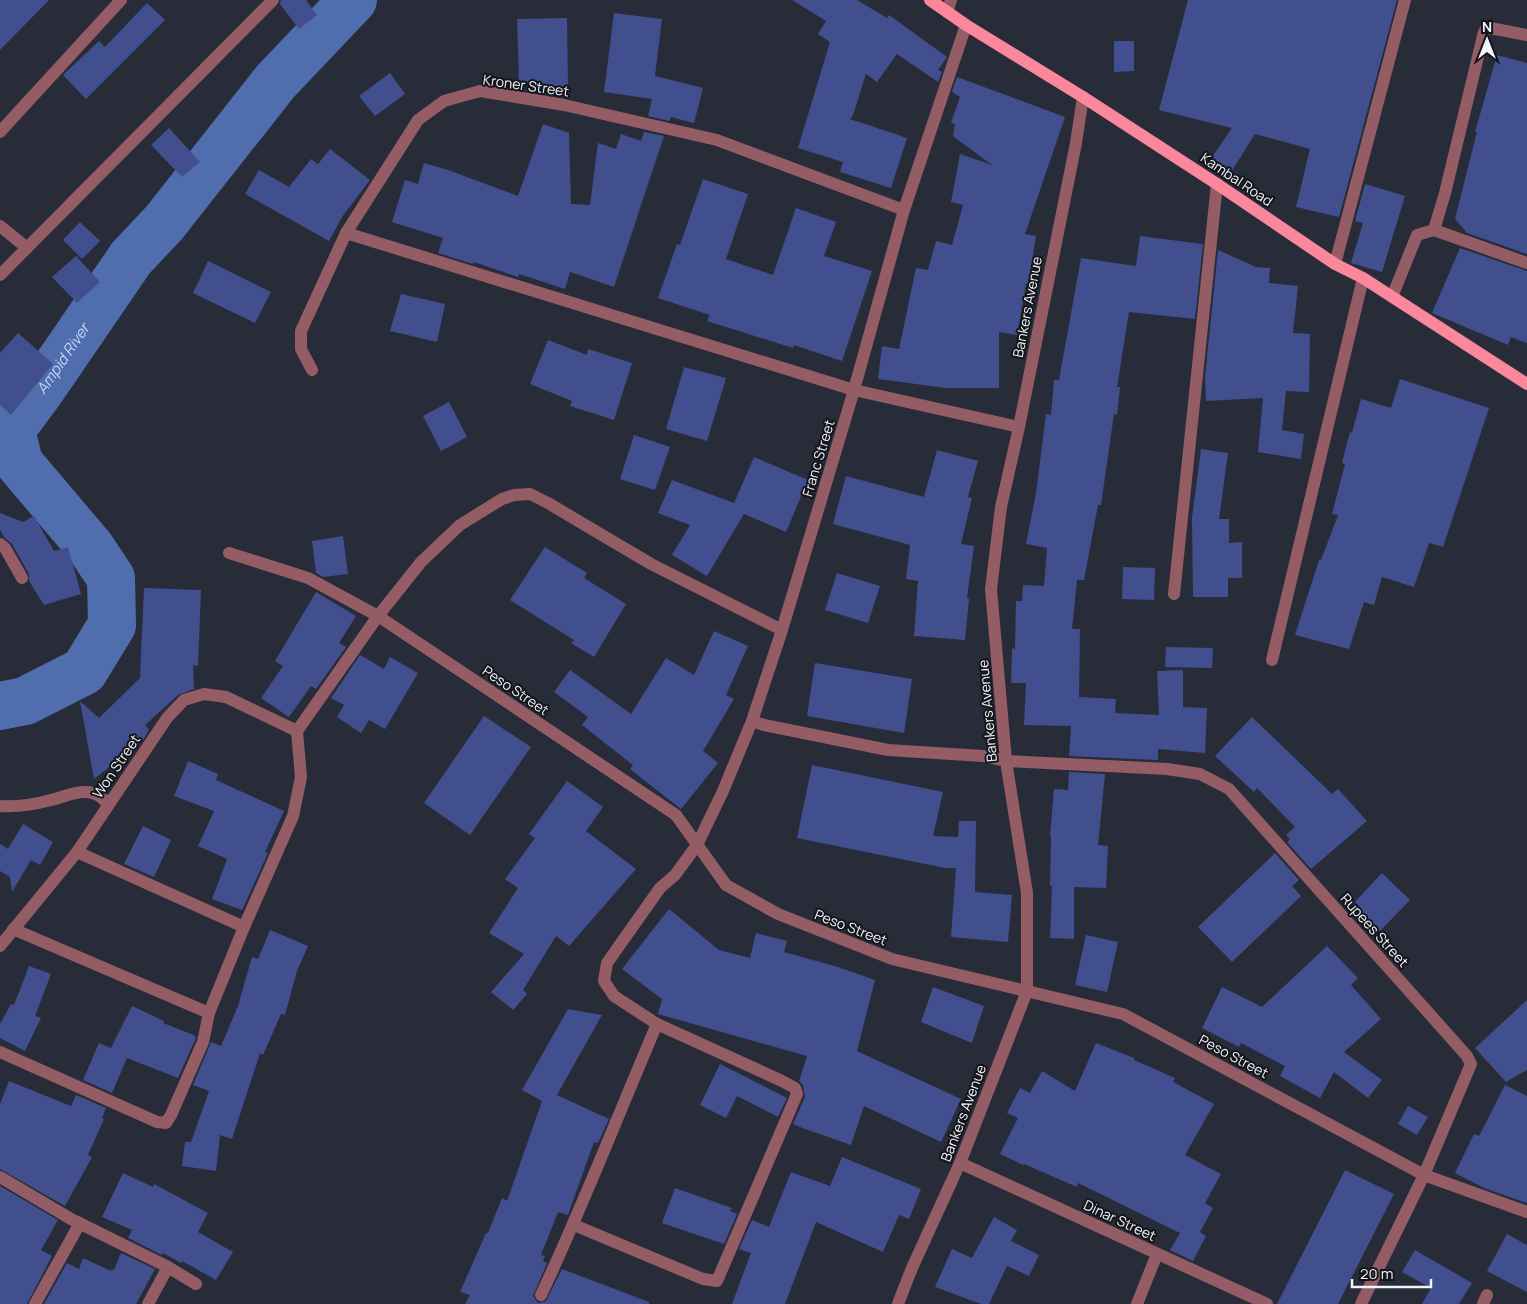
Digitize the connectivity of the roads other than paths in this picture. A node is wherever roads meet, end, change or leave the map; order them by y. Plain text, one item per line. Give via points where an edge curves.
1 (121, 0) edge
2 (273, 0) edge
3 (930, 0) edge
4 (1405, 0) edge
5 (949, 6) edge
6 (966, 25) junction
7 (1527, 34) edge
8 (1083, 97) junction
9 (0, 132) edge
10 (1217, 184) junction
11 (904, 210) junction
12 (0, 226) edge
13 (1434, 230) junction
14 (346, 233) junction
15 (27, 248) junction
16 (1527, 263) edge
17 (1335, 264) junction
18 (0, 275) edge
19 (1363, 278) junction
20 (1392, 297) junction
21 (312, 370) dead end
22 (1527, 384) edge
23 (854, 390) junction
24 (1019, 427) junction
25 (0, 544) edge
26 (229, 554) dead end
27 (22, 578) dead end
28 (1174, 594) dead end
29 (378, 616) junction
30 (782, 630) junction
31 (1272, 660) dead end
32 (752, 721) junction
33 (296, 731) junction
34 (1006, 762) junction
35 (108, 805) junction
36 (0, 806) edge
37 (697, 845) junction
38 (77, 852) junction
39 (244, 927) junction
40 (13, 929) junction
41 (0, 946) edge
42 (1027, 991) junction
43 (209, 1013) junction
44 (657, 1024) junction
45 (0, 1052) edge
46 (960, 1163) junction
47 (1424, 1175) junction
48 (0, 1178) edge
49 (1527, 1212) edge
50 (80, 1223) junction
51 (574, 1225) junction
52 (1157, 1254) junction
53 (168, 1267) junction
54 (196, 1284) dead end
55 (541, 1295) dead end
56 (35, 1304) edge
57 (148, 1304) edge
58 (898, 1304) edge
59 (1137, 1304) edge
60 (1267, 1304) edge
61 (1361, 1304) edge

1 - 9 street
2 - 15 street
3 - 5 main road, Kambal Road
4 - 17 street
5 - 6 main road, Kambal Road
6 - 8 main road, Kambal Road
6 - 11 street, Franc Street
7 - 13 street via 1490,28 1484,32
8 - 10 main road, Kambal Road
8 - 24 street, Bankers Avenue
10 - 17 main road, Kambal Road
10 - 28 street
11 - 14 street, Kroner Street via 717,140 564,105 480,91 444,101 418,120
11 - 23 street, Franc Street
12 - 15 street
13 - 16 street
13 - 20 street via 1417,235
14 - 21 street, Kroner Street via 301,331 301,350
14 - 23 street
15 - 18 street
17 - 19 main road, Kambal Road
19 - 20 main road, Kambal Road
19 - 31 street
20 - 22 main road, Kambal Road
23 - 24 street
23 - 30 street, Franc Street
24 - 34 street, Bankers Avenue via 1001,507 991,588
25 - 27 street
26 - 29 street, Peso Street via 308,578
29 - 30 street via 421,562 460,525 502,499 530,494 651,564
29 - 33 street
29 - 37 street, Peso Street via 676,815
30 - 32 street, Franc Street
32 - 34 street via 888,750 983,756
32 - 37 street, Franc Street
33 - 35 street, Won Street via 226,697 204,694 184,700 167,718
33 - 39 street via 301,777 293,816
34 - 42 street, Bankers Avenue via 1028,893
34 - 47 street, Rupees Street via 1167,769 1200,774 1230,789 1470,1060 1470,1068
35 - 36 street via 96,794 71,792 49,801
35 - 38 street, Won Street
37 - 42 street, Peso Street via 726,884 778,914 892,959
37 - 44 street, Franc Street via 675,875 660,888 607,963 604,981 614,996
38 - 39 street
38 - 40 street, Won Street
39 - 43 street
40 - 41 street, Won Street
40 - 43 street
42 - 46 street, Bankers Avenue
42 - 47 street, Peso Street via 1122,1014
43 - 45 street via 203,1042 166,1123 157,1122
44 - 51 street
44 - 51 street, Franc Street via 780,1080 795,1088 797,1094 717,1281 703,1280
46 - 52 street, Dinar Street
46 - 58 street, Bankers Avenue
47 - 49 street, Peso Street
47 - 61 street, Rupees Street
48 - 50 street
50 - 53 street
50 - 56 street
51 - 55 street
52 - 59 street
52 - 60 street, Dinar Street
53 - 54 street
53 - 57 street

